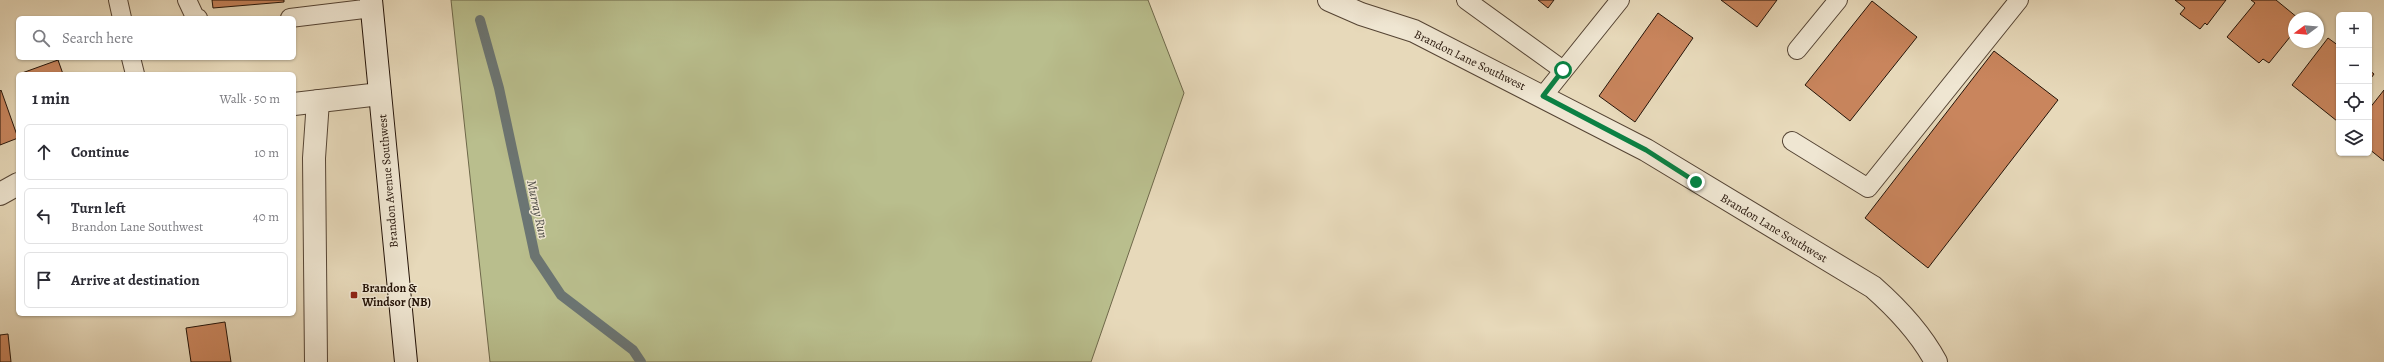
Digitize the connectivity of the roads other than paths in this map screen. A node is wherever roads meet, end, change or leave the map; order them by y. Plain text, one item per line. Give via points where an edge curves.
1 (118, 0) edge
2 (187, 0) edge
3 (1329, 0) edge
4 (1466, 0) edge
5 (1620, 0) edge
6 (1838, 0) edge
7 (2019, 0) edge
8 (372, 4) edge
9 (122, 16) edge
10 (194, 16) edge
11 (296, 17) edge
12 (1796, 50) dead end
13 (132, 60) edge
14 (1563, 70) junction
15 (134, 72) edge
16 (380, 94) junction
17 (1543, 96) junction
18 (318, 101) junction
19 (296, 104) edge
20 (1792, 140) dead end
21 (16, 185) edge
22 (0, 194) edge
23 (316, 362) edge
24 (406, 362) edge
25 (1936, 362) edge

1 - 9 lane
2 - 10 lane
3 - 17 street, Brandon Lane Southwest via 1361,14 1414,31
4 - 14 lane
5 - 14 lane
6 - 12 lane
7 - 20 lane via 1868,188
8 - 11 lane
8 - 16 street, Brandon Avenue Southwest
13 - 15 lane
14 - 17 lane
16 - 18 street
16 - 24 street, Brandon Avenue Southwest
17 - 25 street, Brandon Lane Southwest via 1646,150 1873,287 1904,314
18 - 19 street
18 - 23 street via 314,158
21 - 22 street

